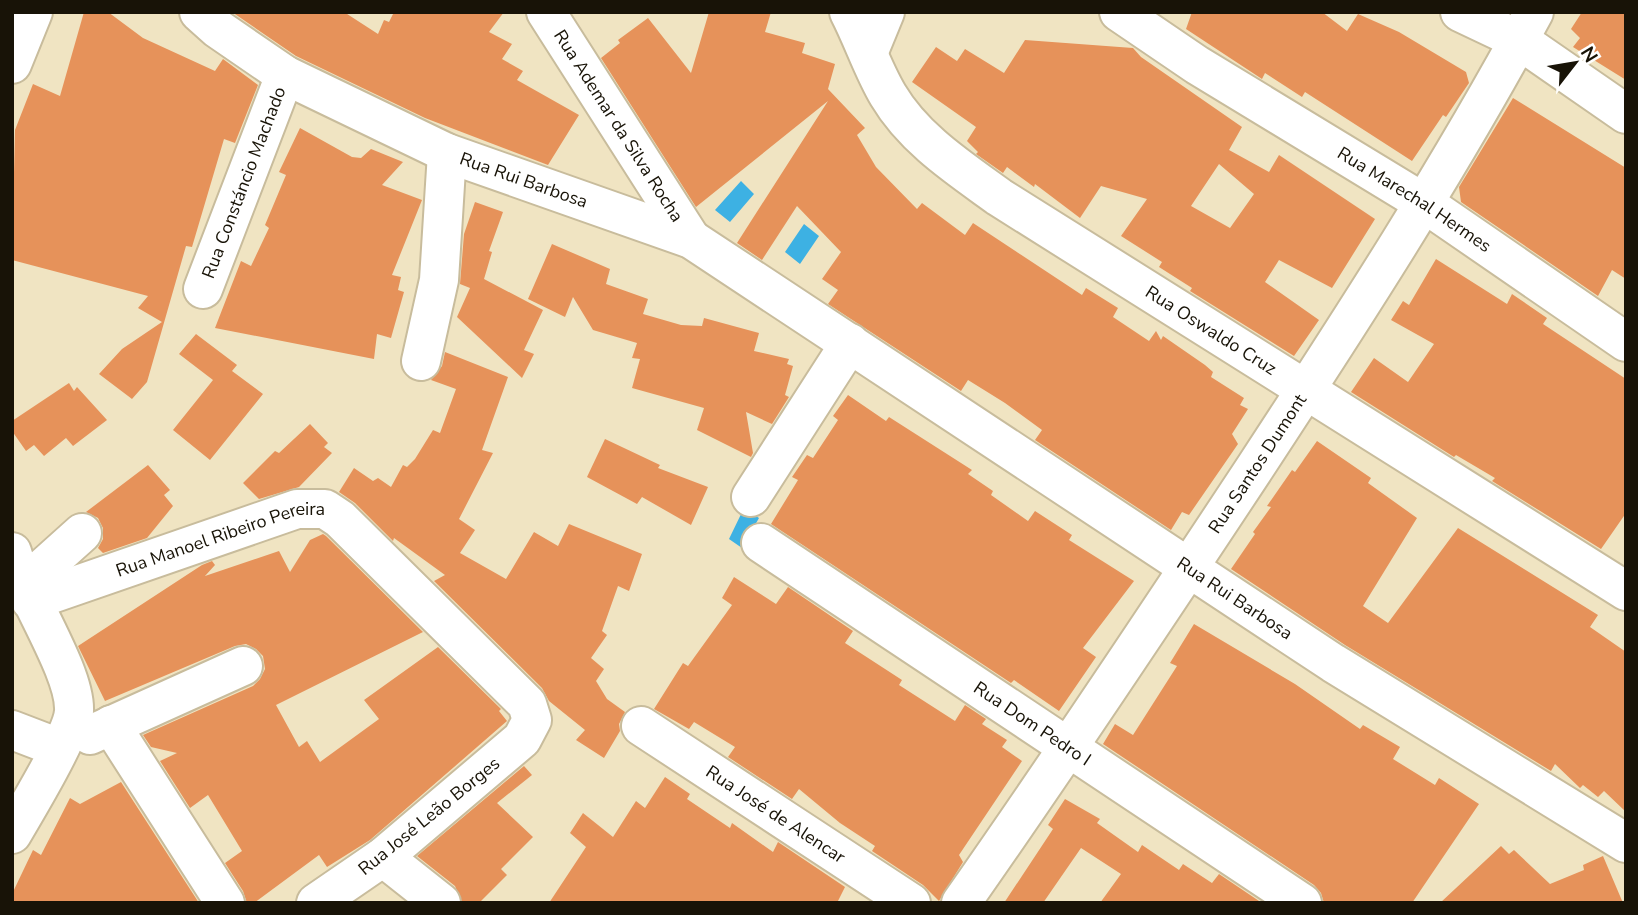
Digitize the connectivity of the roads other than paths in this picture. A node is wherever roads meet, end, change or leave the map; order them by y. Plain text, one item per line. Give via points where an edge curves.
1 (33, 12) edge
2 (199, 12) edge
3 (546, 12) edge
4 (849, 12) edge
5 (885, 12) edge
6 (1119, 12) edge
7 (1171, 12) edge
8 (1460, 12) edge
9 (1527, 26) edge
10 (869, 51) junction
11 (12, 64) edge
12 (1197, 65) junction
13 (285, 75) junction
14 (1626, 114) edge
15 (447, 153) junction
16 (1424, 203) junction
17 (691, 239) junction
18 (202, 289) dead end
19 (1626, 342) edge
20 (850, 343) junction
21 (421, 361) dead end
22 (1305, 392) junction
23 (751, 497) dead end
24 (82, 533) dead end
25 (761, 543) dead end
26 (1189, 567) junction
27 (22, 580) edge
28 (1626, 591) edge
29 (243, 666) dead end
30 (532, 720) joint
31 (111, 725) junction
32 (641, 726) dead end
33 (12, 730) edge
34 (59, 748) junction
35 (1070, 748) junction
36 (12, 834) edge
37 (1626, 843) edge
38 (383, 857) junction
39 (225, 903) edge
40 (316, 903) edge
41 (441, 903) edge
42 (911, 903) edge
43 (961, 903) edge
44 (1302, 903) edge

1 - 11 street
2 - 13 street, Rua Rui Barbosa
3 - 17 street, Rua Ademar da Silva Rocha
4 - 10 street, Rua Oswaldo Cruz
5 - 10 street
6 - 12 street, Rua Marechal Hermes
7 - 12 street
8 - 9 street
9 - 14 street
9 - 16 street, Rua Santos Dumont
10 - 22 street, Rua Oswaldo Cruz via 888,95 938,152 999,197
12 - 16 street, Rua Marechal Hermes
13 - 15 street, Rua Rui Barbosa
13 - 18 street, Rua Constáncio Machado
15 - 17 street, Rua Rui Barbosa
15 - 21 street via 439,280
16 - 19 street, Rua Marechal Hermes
16 - 22 street, Rua Santos Dumont
17 - 20 street, Rua Rui Barbosa
20 - 23 street
20 - 26 street, Rua Rui Barbosa
22 - 26 street, Rua Santos Dumont
22 - 28 street, Rua Oswaldo Cruz
24 - 27 street
25 - 35 street, Rua Dom Pedro I
26 - 35 street, Rua Santos Dumont
26 - 37 street, Rua Rui Barbosa via 1412,713
27 - 30 street, Rua Manoel Ribeiro Pereira via 297,509 325,509 341,519 527,704
27 - 34 street via 72,694 75,712
29 - 31 street
30 - 38 street, Rua José Leão Borges via 522,739
31 - 34 street
31 - 39 street
32 - 42 street, Rua José de Alencar
33 - 34 street
34 - 36 street
35 - 43 street, Rua Santos Dumont
35 - 44 street, Rua Dom Pedro I
38 - 40 street, Rua José Leão Borges
38 - 41 street

